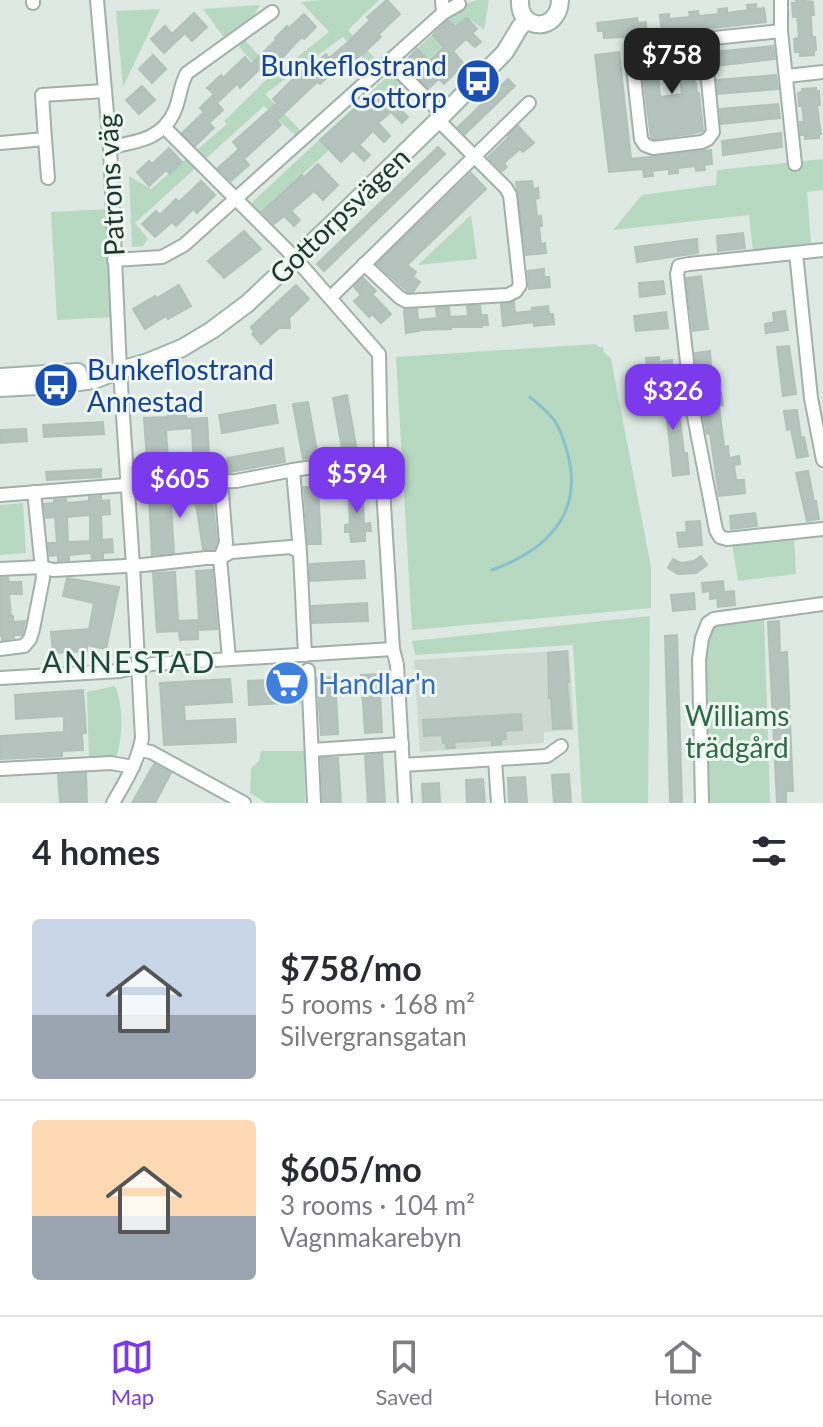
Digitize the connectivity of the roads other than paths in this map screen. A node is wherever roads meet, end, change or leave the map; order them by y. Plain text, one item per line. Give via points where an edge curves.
1 (97, 0) edge
2 (520, 0) edge
3 (560, 0) edge
4 (781, 0) edge
5 (459, 4) dead end
6 (442, 7) edge
7 (272, 12) dead end
8 (527, 20) junction
9 (781, 31) junction
10 (704, 39) junction
11 (390, 62) junction
12 (823, 72) edge
13 (787, 76) junction
14 (105, 91) junction
15 (529, 103) dead end
16 (440, 118) junction
17 (164, 127) junction
18 (45, 139) junction
19 (0, 143) edge
20 (110, 147) junction
21 (475, 157) junction
22 (795, 164) dead end
23 (48, 178) dead end
24 (235, 200) junction
25 (823, 250) edge
26 (796, 253) junction
27 (295, 258) junction
28 (114, 260) junction
29 (364, 264) junction
30 (330, 298) junction
31 (120, 370) junction
32 (0, 377) edge
33 (0, 388) edge
34 (381, 457) junction
35 (823, 460) edge
36 (293, 470) junction
37 (221, 481) junction
38 (127, 485) junction
39 (34, 492) junction
40 (0, 495) edge
41 (823, 529) edge
42 (300, 552) junction
43 (220, 558) junction
44 (133, 566) junction
45 (42, 567) junction
46 (0, 569) edge
47 (823, 604) edge
48 (0, 649) edge
49 (393, 649) junction
50 (305, 655) junction
51 (229, 659) junction
52 (138, 667) junction
53 (308, 670) dead end
54 (0, 678) edge
55 (402, 744) junction
56 (561, 746) dead end
57 (140, 750) junction
58 (312, 750) junction
59 (495, 760) junction
60 (403, 765) junction
61 (133, 767) junction
62 (0, 769) edge
63 (236, 801) edge
64 (113, 803) edge
65 (314, 803) edge
66 (405, 803) edge
67 (498, 803) edge
68 (702, 803) edge

1 - 14 street, Patrons väg
2 - 8 street
3 - 8 street via 550,22 538,25
4 - 9 street
5 - 6 street
6 - 11 street
7 - 17 street via 187,73
8 - 16 street, Gottorpsvägen via 505,52
9 - 10 street
9 - 13 street
10 - 10 street via 639,46 634,51 645,145 702,142 713,132
11 - 16 street
11 - 24 street
12 - 13 street
13 - 22 street
14 - 18 street via 42,95
14 - 20 street, Patrons väg
15 - 21 street
16 - 21 street
16 - 27 street, Gottorpsvägen
17 - 20 street via 144,141
17 - 24 street
18 - 19 street
18 - 23 street
20 - 28 street, Patrons väg
21 - 29 street
21 - 29 street via 510,195 520,285 516,291 406,301
24 - 27 street
24 - 28 street via 184,245 162,257
25 - 26 street
26 - 35 street
26 - 41 street via 689,264 679,266 677,274 692,406 720,537
27 - 30 street
27 - 31 street, Gottorpsvägen via 212,330 182,348
28 - 31 street, Patrons väg
29 - 30 street
30 - 34 street via 379,354
31 - 32 street, Gottorpsvägen
31 - 33 street, Gottorpsvägen via 94,380
31 - 38 street, Patrons väg
34 - 36 street
34 - 49 street
36 - 37 street
36 - 42 street
37 - 38 street
37 - 43 street via 226,543
38 - 39 street
38 - 44 street, Patrons väg
39 - 40 street
39 - 45 street
42 - 43 street via 291,547 261,549
42 - 50 street
43 - 44 street
43 - 51 street
44 - 45 street
44 - 52 street, Patrons väg
45 - 46 street
45 - 48 street via 30,639 24,646
47 - 68 street via 708,623 699,660
49 - 50 street
49 - 55 street
50 - 51 street
51 - 52 street
52 - 54 street
52 - 57 street, Patrons väg
53 - 58 street
55 - 58 street
55 - 60 street
56 - 59 street via 547,756
57 - 61 street
57 - 63 street
58 - 65 street
59 - 60 street
59 - 67 street
60 - 66 street
61 - 62 street via 111,763
61 - 64 street

